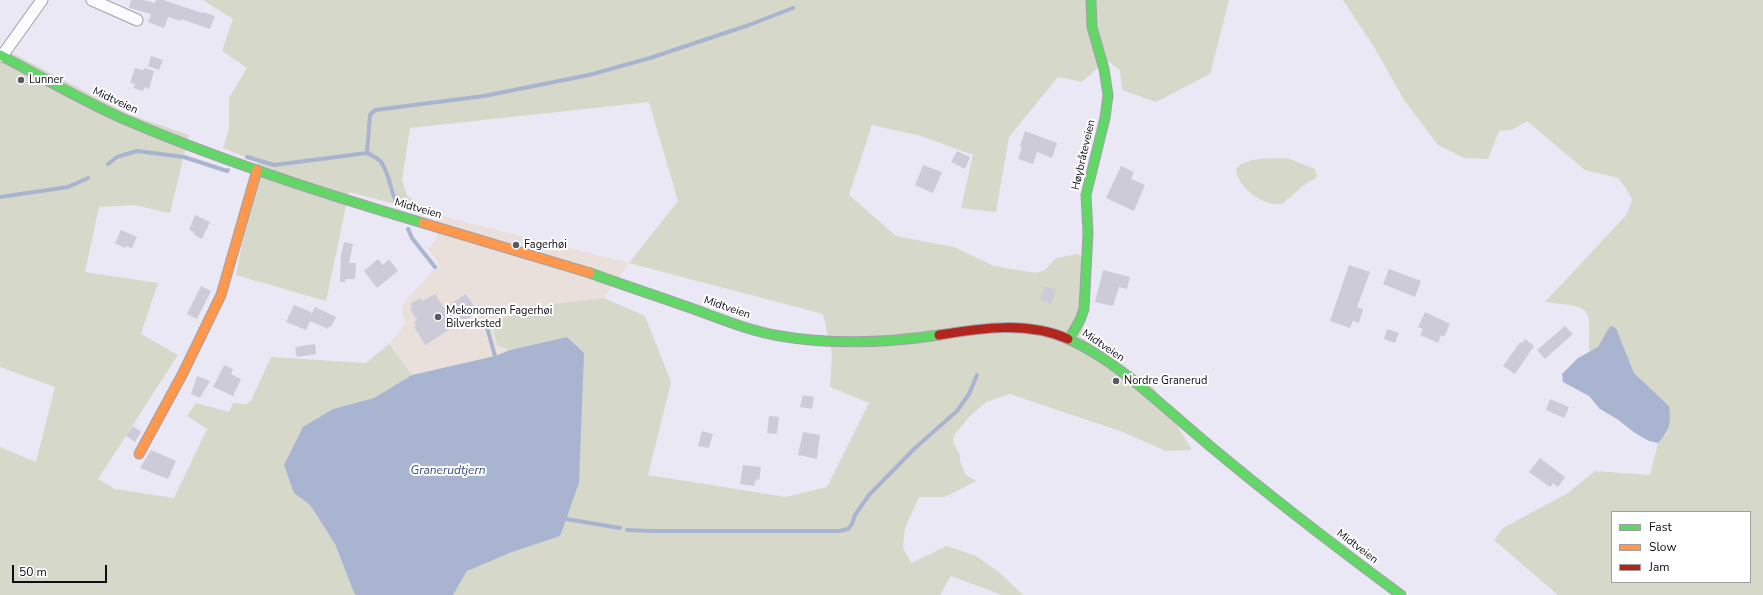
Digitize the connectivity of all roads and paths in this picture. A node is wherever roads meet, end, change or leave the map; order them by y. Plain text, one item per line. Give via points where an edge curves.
1 (42, 0) edge
2 (92, 0) edge
3 (1092, 0) edge
4 (137, 20) dead end
5 (1, 55) edge
6 (256, 170) junction
7 (1069, 339) junction
8 (138, 454) dead end
9 (1401, 595) edge

1 - 5 street
2 - 4 street
3 - 7 main road, Høybråteveien via 1092,27 1108,95 1105,118 1086,195 1088,233 1084,309
5 - 6 main road, Midtveien via 126,120
6 - 7 main road, Midtveien via 369,207 567,265 718,319 778,336 850,343 1022,328 1053,333
6 - 8 main road via 221,295 189,362
7 - 9 main road, Midtveien via 1097,355 1136,384 1296,516

